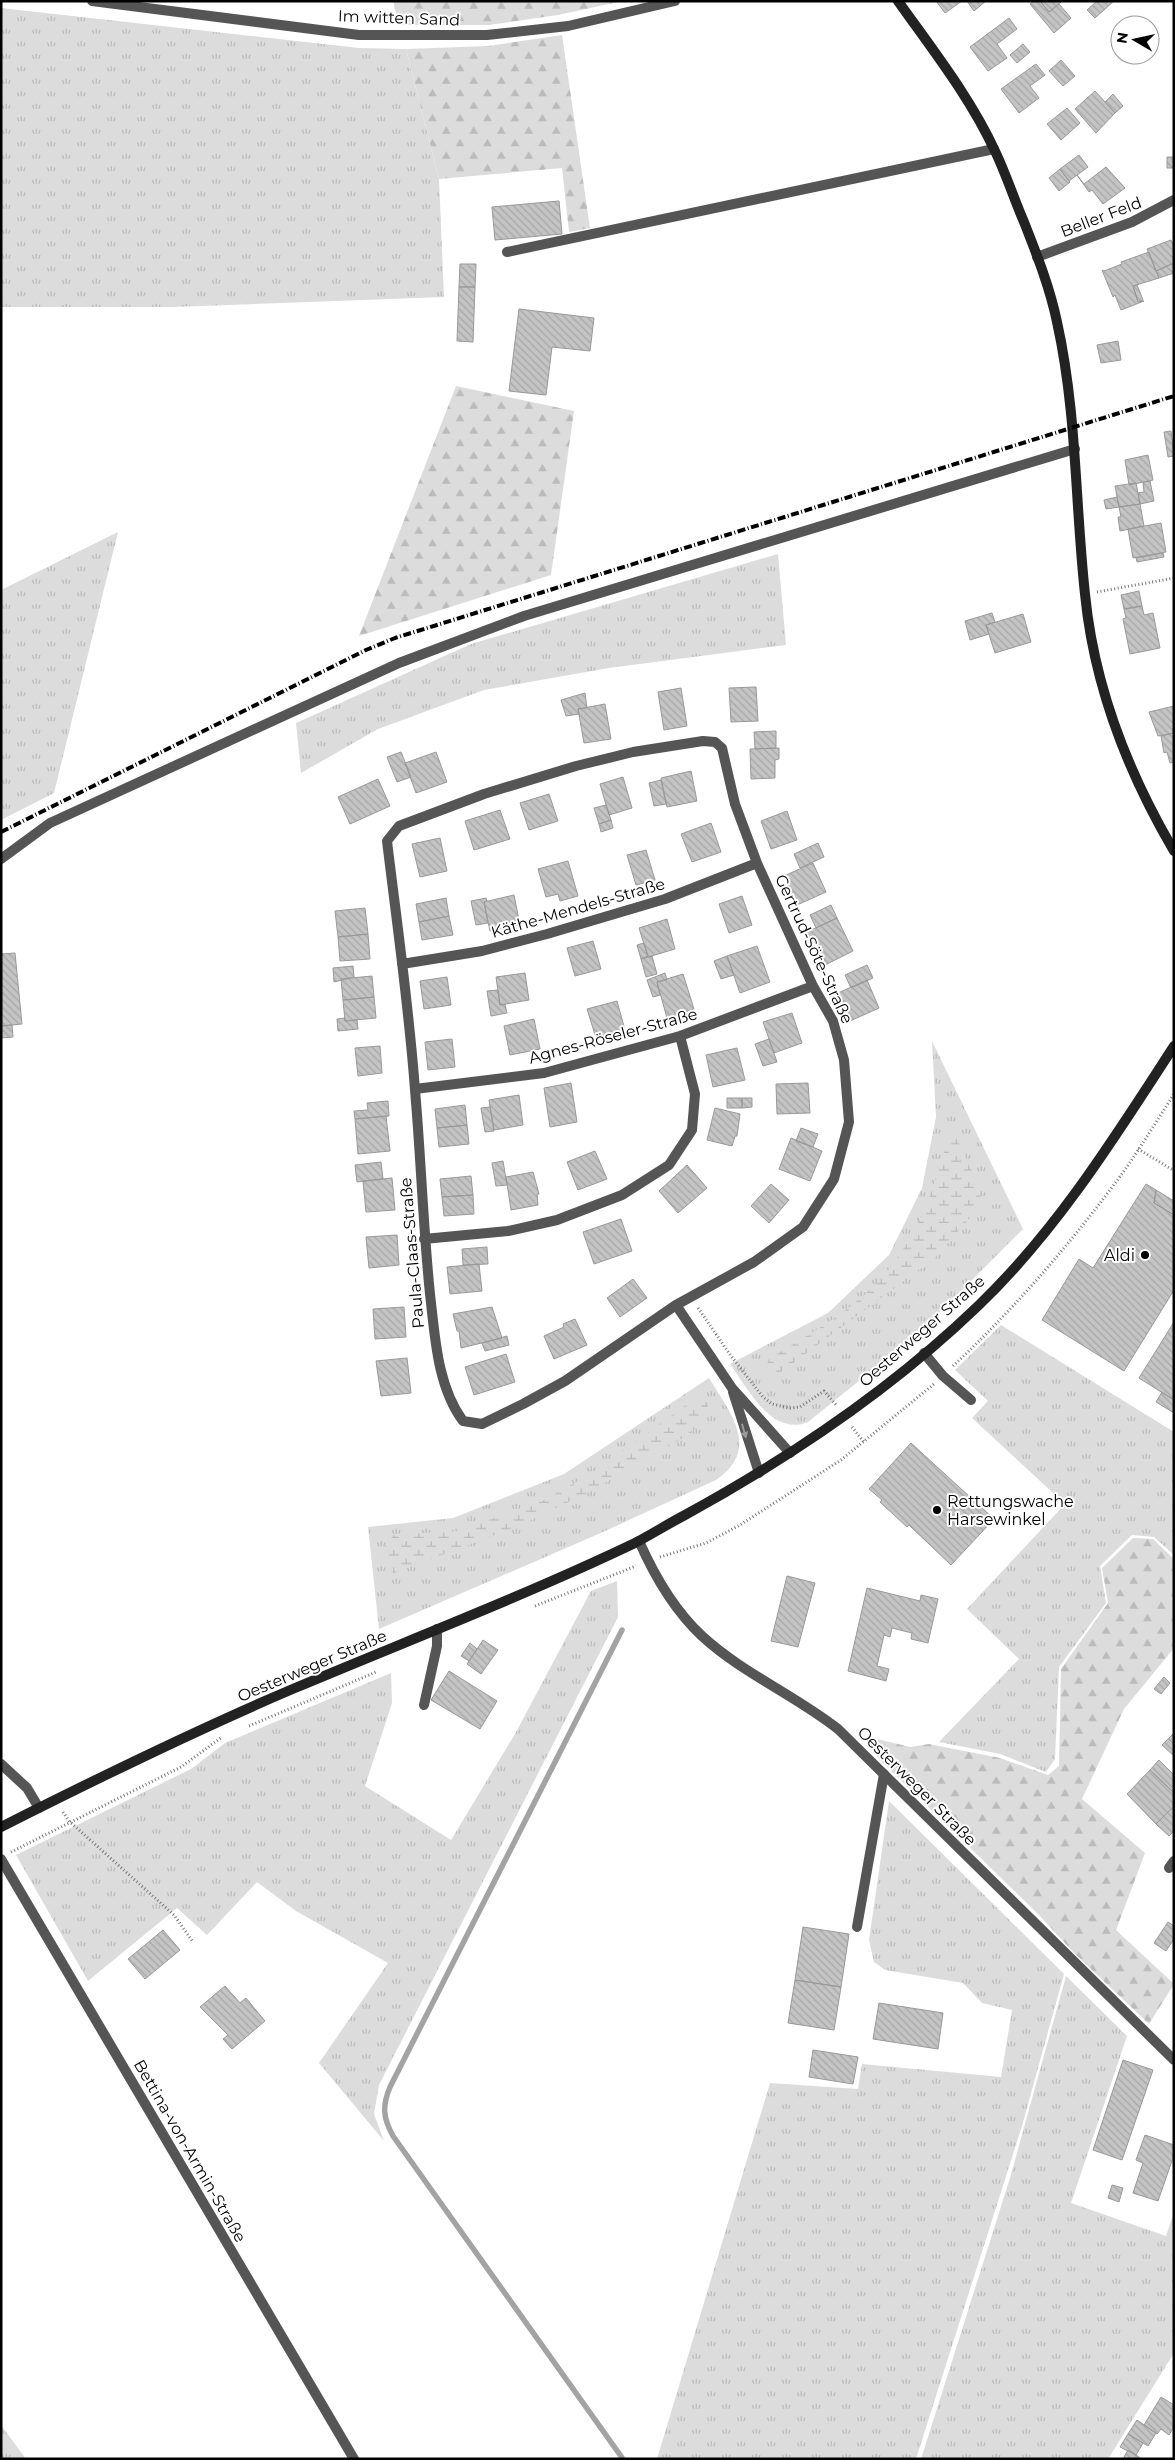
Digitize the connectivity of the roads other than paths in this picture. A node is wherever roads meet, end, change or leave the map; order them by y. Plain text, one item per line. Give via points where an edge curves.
1 (92, 1) edge
2 (675, 1) edge
3 (898, 1) edge
4 (994, 149) junction
5 (1174, 200) edge
6 (508, 252) dead end
7 (1038, 256) junction
8 (1075, 449) junction
9 (715, 742) joint
10 (1174, 851) edge
11 (1, 859) edge
12 (757, 863) junction
13 (402, 964) junction
14 (813, 986) junction
15 (680, 1036) junction
16 (1174, 1046) edge
17 (415, 1089) junction
18 (424, 1239) junction
19 (676, 1306) junction
20 (924, 1354) junction
21 (732, 1388) junction
22 (971, 1400) dead end
23 (790, 1453) junction
24 (759, 1473) junction
25 (639, 1541) junction
26 (437, 1629) junction
27 (424, 1705) dead end
28 (1, 1764) edge
29 (884, 1774) junction
30 (39, 1808) junction
31 (1, 1827) edge
32 (1, 1859) edge
33 (857, 1927) dead end
34 (1174, 2060) edge
35 (354, 2459) edge

1 - 2 street, Im witten Sand via 359,34 487,35 568,26
3 - 4 street via 952,77
4 - 6 street
4 - 7 street
5 - 7 street, Beller Feld via 1132,222
7 - 8 street via 1057,320
8 - 10 street via 1084,595 1104,698 1143,795
8 - 11 street via 524,616 399,663 50,823
9 - 12 street, Gertrud-Söte-Straße via 722,748 735,804
9 - 13 street, Paula-Claas-Straße via 703,740 633,752 576,766 399,826 387,841
12 - 13 street, Käthe-Mendels-Straße via 665,899 547,934 482,951
12 - 14 street, Gertrud-Söte-Straße
13 - 17 street, Paula-Claas-Straße
14 - 15 street, Agnes-Röseler-Straße
14 - 19 street, Gertrud-Söte-Straße via 833,1021 844,1060 849,1122 834,1179 803,1227 754,1262
15 - 17 street, Agnes-Röseler-Straße via 544,1073
15 - 18 street via 695,1094 692,1130 669,1165 622,1195 557,1220 508,1231
16 - 20 street, Oesterweger Straße via 1092,1171 1036,1245 979,1305
17 - 18 street, Paula-Claas-Straße
18 - 19 street, Paula-Claas-Straße via 435,1335 444,1379 455,1410 463,1421 482,1424 523,1404
19 - 21 street
20 - 22 street
20 - 23 street, Oesterweger Straße via 845,1417
21 - 23 street
21 -> 24 street
23 - 24 street, Oesterweger Straße
24 - 25 street, Oesterweger Straße
25 - 26 street, Oesterweger Straße via 542,1586
25 - 29 street, Oesterweger Straße via 670,1599 702,1636 739,1664 817,1712 838,1728
26 - 27 street via 437,1646
26 - 30 street, Oesterweger Straße via 192,1734
28 - 30 street via 27,1788
29 - 33 street
29 - 34 street, Oesterweger Straße
30 - 31 street, Oesterweger Straße
32 - 35 street, Bettina-von-Armin-Straße

